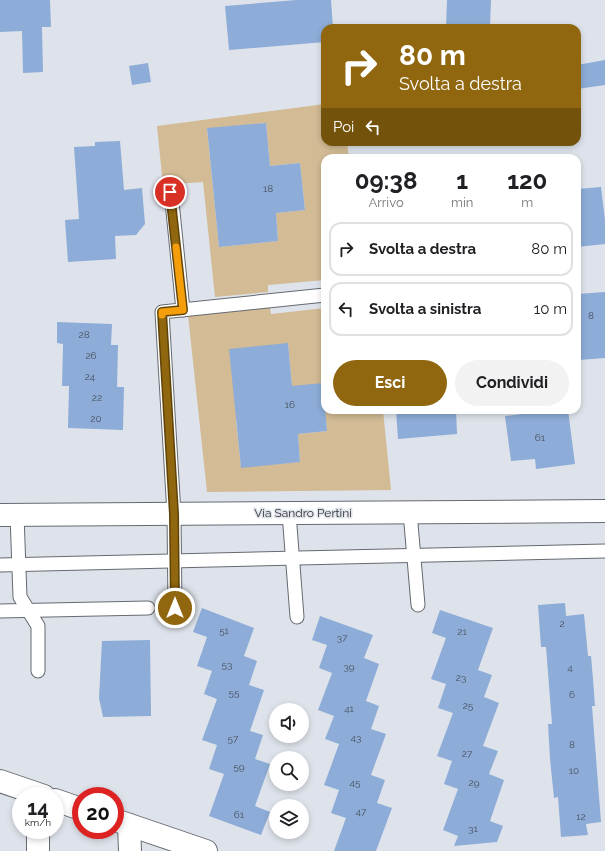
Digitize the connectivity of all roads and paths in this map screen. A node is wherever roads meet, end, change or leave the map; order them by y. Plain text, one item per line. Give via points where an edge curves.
1 (170, 192) dead end
2 (321, 295) edge
3 (183, 310) junction
4 (605, 511) edge
5 (410, 512) junction
6 (289, 513) junction
7 (174, 514) junction
8 (9, 515) edge
9 (605, 551) edge
10 (414, 555) junction
11 (293, 558) junction
12 (175, 561) junction
13 (19, 564) junction
14 (0, 565) edge
15 (418, 606) dead end
16 (148, 608) dead end
17 (175, 608) dead end
18 (28, 610) junction
19 (0, 611) edge
20 (297, 618) dead end
21 (38, 671) dead end
22 (0, 781) edge
23 (18, 787) edge
24 (124, 824) edge
25 (124, 830) edge
26 (38, 839) edge
27 (38, 851) edge
28 (130, 851) edge
29 (206, 851) edge

1 - 3 lane
2 - 3 lane
3 - 7 lane via 162,312
4 - 5 street, Via Sandro Pertini
5 - 6 street, Via Sandro Pertini
5 - 10 lane
6 - 7 street, Via Sandro Pertini
6 - 11 lane
7 - 8 street, Via Sandro Pertini
7 - 12 lane
8 - 13 lane
9 - 10 lane
10 - 11 lane
10 - 15 lane
11 - 12 lane
11 - 20 lane
12 - 13 lane
12 - 17 lane
13 - 14 lane
13 - 18 lane via 20,597
16 - 18 lane
18 - 19 lane
18 - 21 lane via 38,626
22 - 23 street
24 - 29 street
25 - 28 street
26 - 27 street

